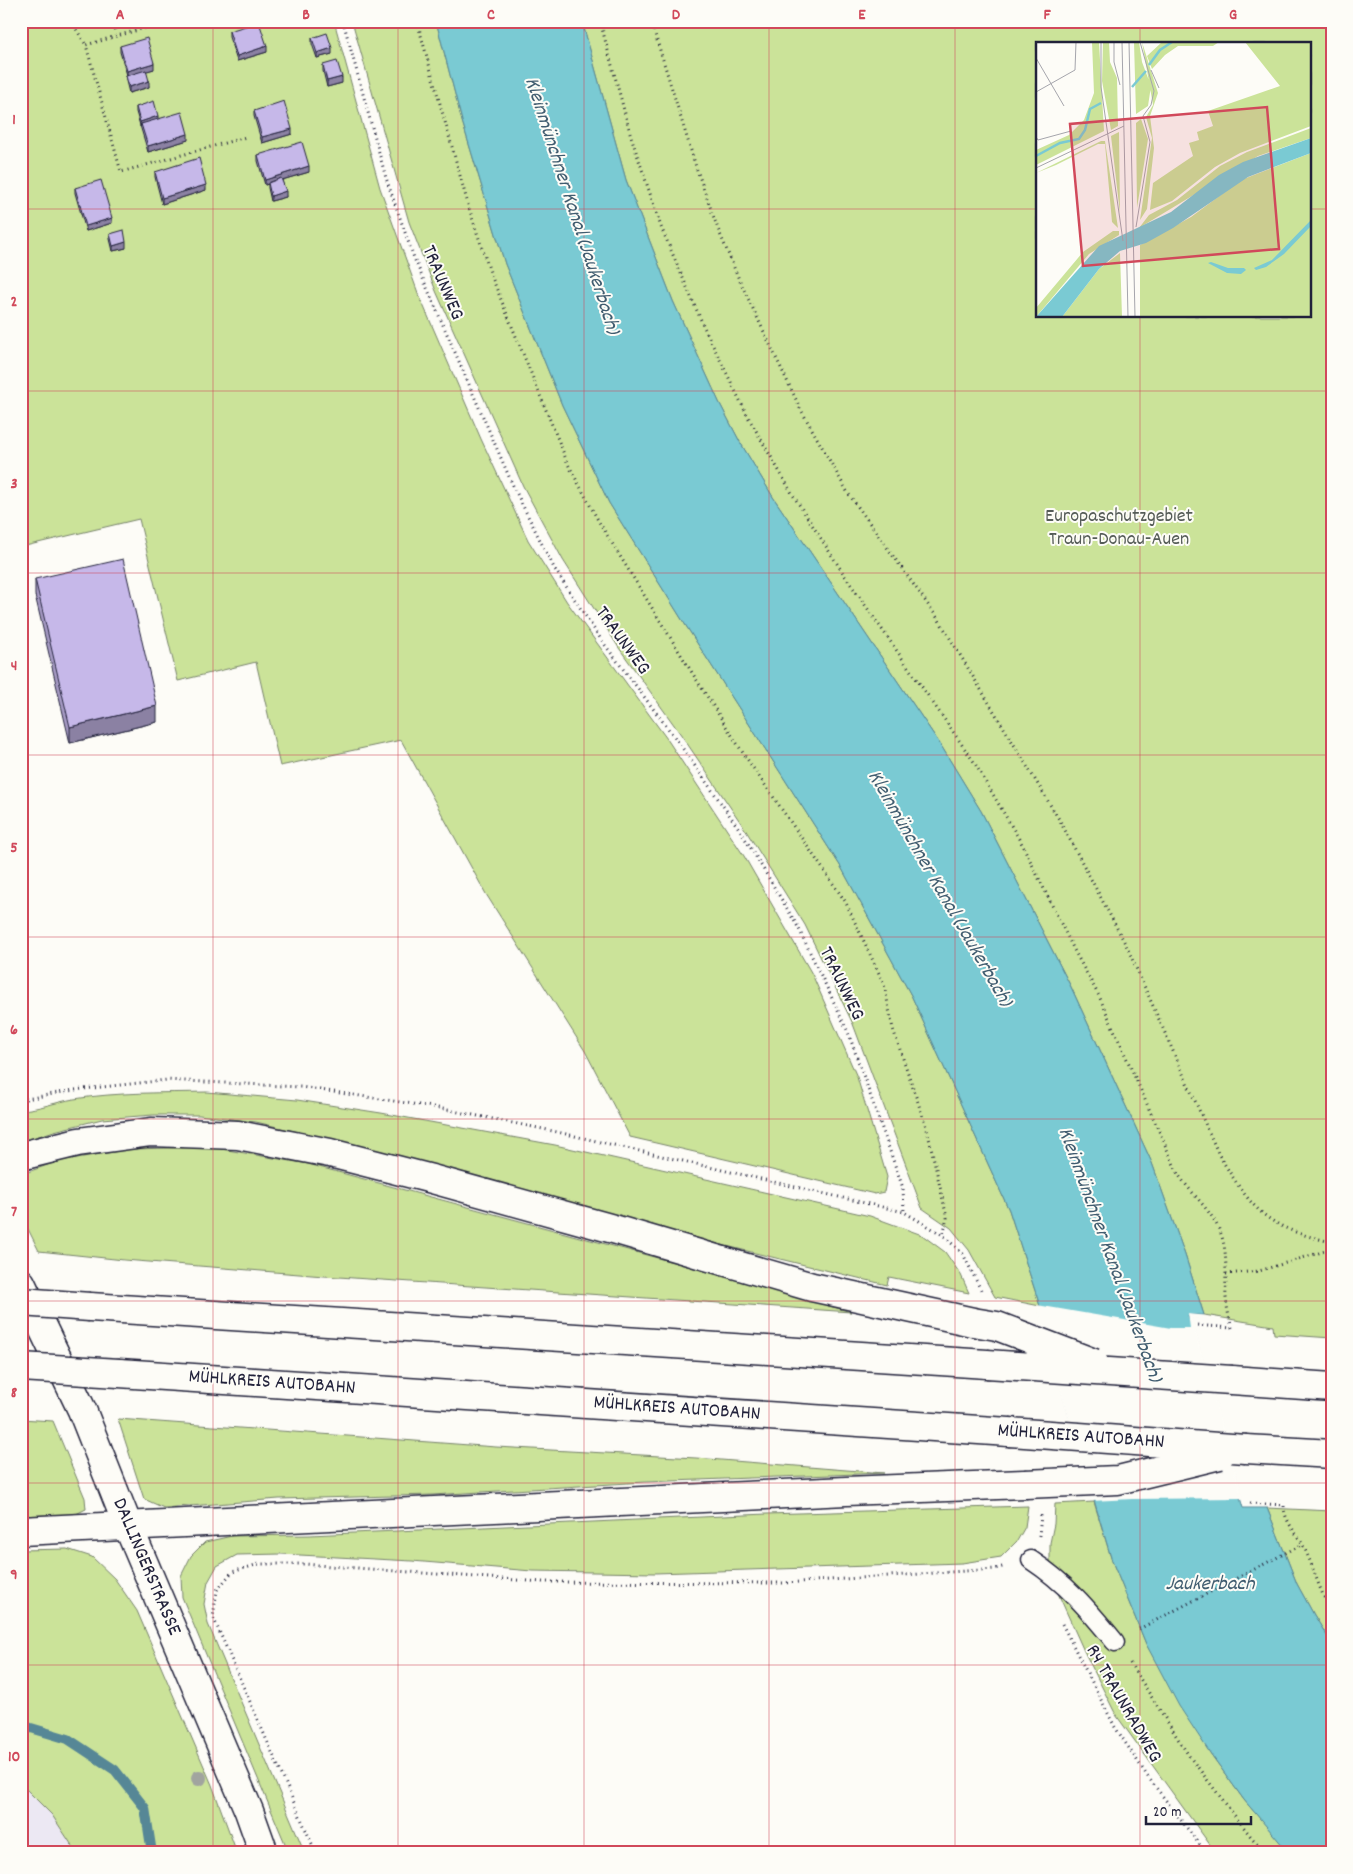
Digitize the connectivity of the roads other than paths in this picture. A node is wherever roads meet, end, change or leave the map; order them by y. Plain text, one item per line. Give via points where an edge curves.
1 (21, 1156) edge
2 (21, 1283) edge
3 (21, 1302) edge
4 (21, 1367) edge
5 (1121, 1373) junction
6 (1332, 1387) edge
7 (1249, 1448) junction
8 (1332, 1454) edge
9 (128, 1526) junction
10 (21, 1531) edge
11 (1031, 1560) road end
12 (1115, 1642) dead end
13 (264, 1853) edge

1 - 5 main road, bridge via 78,1142 151,1132 238,1135 330,1153 627,1232 812,1286 998,1326
2 - 9 main road, DALLINGERSTRASSE via 82,1410
3 - 5 main road, bridge
4 - 7 main road, MÜHLKREIS AUTOBAHN, bridge
5 - 6 main road, bridge
7 - 8 main road, MÜHLKREIS AUTOBAHN
7 - 9 main road, bridge via 1118,1480
9 - 10 main road
9 - 13 main road, DALLINGERSTRASSE
11 - 12 lane via 1066,1586

